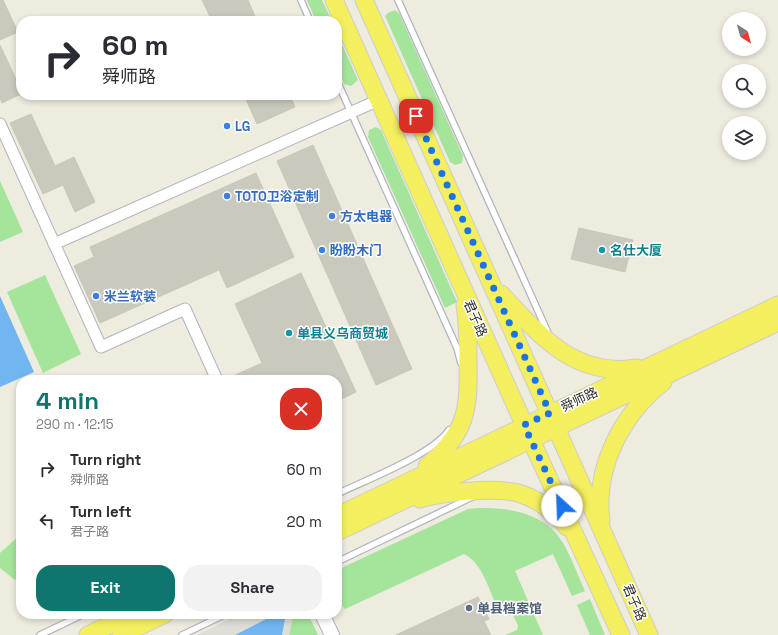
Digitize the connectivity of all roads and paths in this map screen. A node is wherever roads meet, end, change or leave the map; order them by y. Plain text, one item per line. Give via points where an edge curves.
1 (301, 0) edge
2 (334, 0) edge
3 (364, 0) edge
4 (398, 0) edge
5 (308, 16) edge
6 (341, 16) edge
7 (342, 18) edge
8 (342, 92) edge
9 (379, 100) junction
10 (351, 112) junction
11 (0, 124) edge
12 (54, 244) junction
13 (488, 276) junction
14 (462, 287) junction
15 (778, 305) edge
16 (778, 322) edge
17 (553, 346) junction
18 (675, 362) junction
19 (215, 375) edge
20 (461, 413) junction
21 (553, 420) junction
22 (451, 427) dead end
23 (528, 432) junction
24 (403, 484) junction
25 (485, 491) junction
26 (342, 492) edge
27 (393, 506) junction
28 (342, 514) edge
29 (342, 530) edge
30 (603, 532) junction
31 (580, 546) junction
32 (342, 560) edge
33 (74, 619) edge
34 (122, 619) edge
35 (155, 619) edge
36 (216, 619) edge
37 (324, 619) edge
38 (40, 635) edge
39 (88, 635) edge
40 (121, 635) edge
41 (182, 635) edge
42 (332, 635) edge
43 (621, 635) edge
44 (650, 635) edge

1 - 5 lane
2 - 6 main road, 君子路
3 - 13 main road, 君子路
4 - 17 lane
7 - 9 main road, 君子路
8 - 10 lane
9 - 10 street
9 - 14 main road, 君子路
10 - 12 street
10 - 20 lane via 461,360
11 - 12 street
12 - 19 street via 101,347 185,308
13 - 17 main road via 512,306
13 - 21 main road, 君子路
14 - 20 main road via 468,334 469,394
14 - 23 main road, 君子路
15 - 18 main road, 舜师路
16 - 18 main road, 舜师路
17 - 18 main road via 579,362 617,369
18 - 21 main road, 舜师路
18 - 30 main road via 660,384 634,412 610,451 602,485 600,513
20 - 24 main road via 461,426 452,442 439,456
21 - 23 main road, 舜师路
21 - 30 main road, 君子路
22 - 26 lane via 437,443 423,453
23 - 24 main road, 舜师路
23 - 27 main road, 舜师路
23 - 31 main road, 君子路
24 - 28 main road, 舜师路
25 - 27 main road via 429,496
25 - 31 main road via 518,493 533,500 560,518
25 - 32 lane
27 - 29 main road, 舜师路
30 - 44 main road, 君子路
31 - 43 main road, 君子路
33 - 38 lane
34 - 39 main road
35 - 40 main road
36 - 41 lane
37 - 42 street

